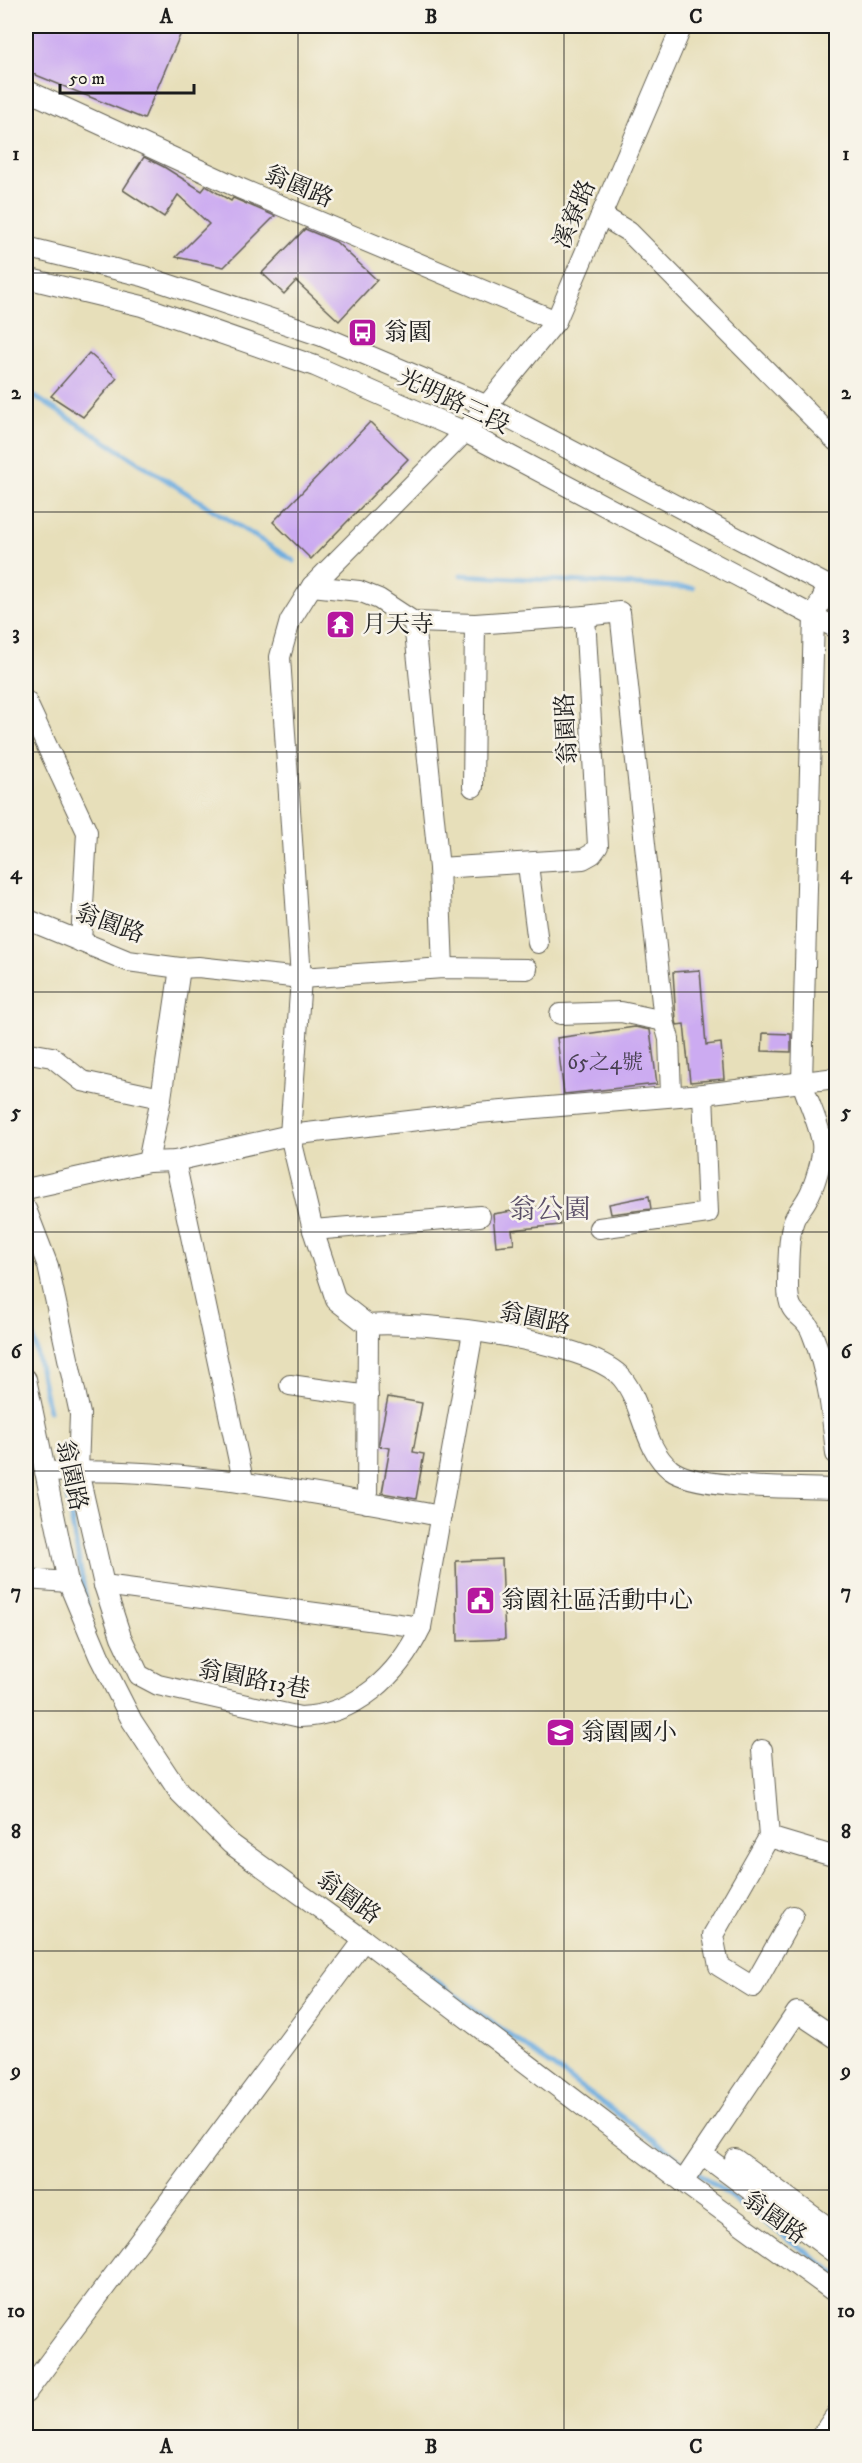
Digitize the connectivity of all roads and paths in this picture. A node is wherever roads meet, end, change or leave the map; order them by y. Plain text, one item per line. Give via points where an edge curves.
1 (682, 26) edge
2 (26, 90) edge
3 (601, 215) junction
4 (26, 247) edge
5 (26, 278) edge
6 (556, 321) junction
7 (485, 405) junction
8 (465, 432) junction
9 (837, 441) edge
10 (312, 586) junction
11 (832, 588) edge
12 (585, 616) junction
13 (814, 616) junction
14 (414, 621) junction
15 (475, 624) junction
16 (837, 628) edge
17 (26, 701) edge
18 (473, 787) dead end
19 (528, 865) junction
20 (439, 868) junction
21 (26, 919) edge
22 (81, 942) junction
23 (538, 943) dead end
24 (180, 968) junction
25 (443, 968) junction
26 (527, 969) dead end
27 (301, 978) junction
28 (560, 1014) dead end
29 (664, 1021) junction
30 (29, 1053) dead end
31 (837, 1078) edge
32 (802, 1082) junction
33 (702, 1094) junction
34 (671, 1095) junction
35 (161, 1098) junction
36 (290, 1136) junction
37 (176, 1161) junction
38 (148, 1162) junction
39 (837, 1165) edge
40 (815, 1173) junction
41 (26, 1189) edge
42 (26, 1209) edge
43 (480, 1216) dead end
44 (599, 1228) dead end
45 (313, 1230) junction
46 (368, 1325) junction
47 (473, 1332) junction
48 (26, 1378) edge
49 (290, 1384) dead end
50 (368, 1396) junction
51 (837, 1454) edge
52 (78, 1471) junction
53 (45, 1472) junction
54 (243, 1480) junction
55 (837, 1490) edge
56 (367, 1503) junction
57 (441, 1516) junction
58 (26, 1579) edge
59 (68, 1582) junction
60 (105, 1585) junction
61 (421, 1627) junction
62 (762, 1750) dead end
63 (769, 1837) junction
64 (837, 1857) edge
65 (794, 1916) dead end
66 (364, 1940) junction
67 (837, 2038) edge
68 (702, 2154) junction
69 (735, 2159) dead end
70 (683, 2182) junction
71 (837, 2233) edge
72 (837, 2254) edge
73 (837, 2293) edge
74 (26, 2393) edge
75 (837, 2415) edge
76 (820, 2438) edge

1 - 3 street, 溪寮路
2 - 6 street, 翁園路 via 239,188
3 - 6 street, 溪寮路
3 - 9 street via 629,232
4 - 7 street, 光明路三段 via 229,302 322,336
5 - 8 street, 光明路三段 via 142,306 315,366
6 - 7 street, 溪寮路
7 - 8 street, 溪寮路
7 - 11 street, 光明路三段
8 - 10 street
8 - 13 street, 光明路三段
10 - 14 street via 358,591
10 - 27 street via 290,621 280,657
11 - 13 street
12 - 15 street
12 - 19 street, 翁園路 via 598,846 583,859
12 - 29 street via 620,612
13 - 16 street, 光明路三段
13 - 32 street
14 - 15 street
14 - 20 street
15 - 18 street
17 - 22 street via 87,832
19 - 20 street, 翁園路
19 - 23 street
20 - 25 street
21 - 22 street, 翁園路
22 - 24 street, 翁園路 via 128,961
24 - 27 street, 翁園路
24 - 35 street
25 - 26 street, 翁園路
25 - 27 street, 翁園路
27 - 36 street
28 - 29 street via 621,1012
29 - 34 street via 669,1039
30 - 35 street via 52,1057 82,1081
31 - 32 street
32 - 33 street
32 - 40 street via 822,1144 822,1163
33 - 34 street
33 - 44 street via 708,1213
34 - 36 street
35 - 38 street
36 - 37 street
36 - 45 street
37 - 38 street
37 - 54 street
38 - 41 street
39 - 40 street
40 - 51 street via 816,1180 792,1223 788,1287 794,1315 806,1321 812,1331 828,1381
42 - 52 street, 翁園路13巷 via 48,1266 80,1414
43 - 45 street
45 - 46 street via 336,1300
46 - 47 street, 翁園路 via 387,1323
46 - 50 street
47 - 55 street, 翁園路 via 585,1355 608,1366 622,1379 657,1455 671,1471 690,1479 718,1483
47 - 57 street, 翁園路13巷
48 - 53 street, 翁園路
49 - 50 street
50 - 56 street
52 - 53 street
52 - 54 street
52 - 60 street, 翁園路13巷
53 - 59 street, 翁園路
54 - 56 street
56 - 57 street
57 - 61 street, 翁園路13巷
58 - 59 street
59 - 66 street, 翁園路 via 132,1721 179,1792 231,1844
60 - 61 street
60 - 61 street, 翁園路13巷 via 121,1637 139,1675 158,1686 300,1717 324,1715 372,1691 394,1671
62 - 63 street
63 - 64 street
63 - 65 street via 713,1935 719,1966 753,1986
66 - 70 street, 翁園路
66 - 74 street
67 - 68 street via 797,2012
68 - 70 street
68 - 72 street, 翁園路
69 - 71 street
70 - 73 street, 翁園路
75 - 76 street

